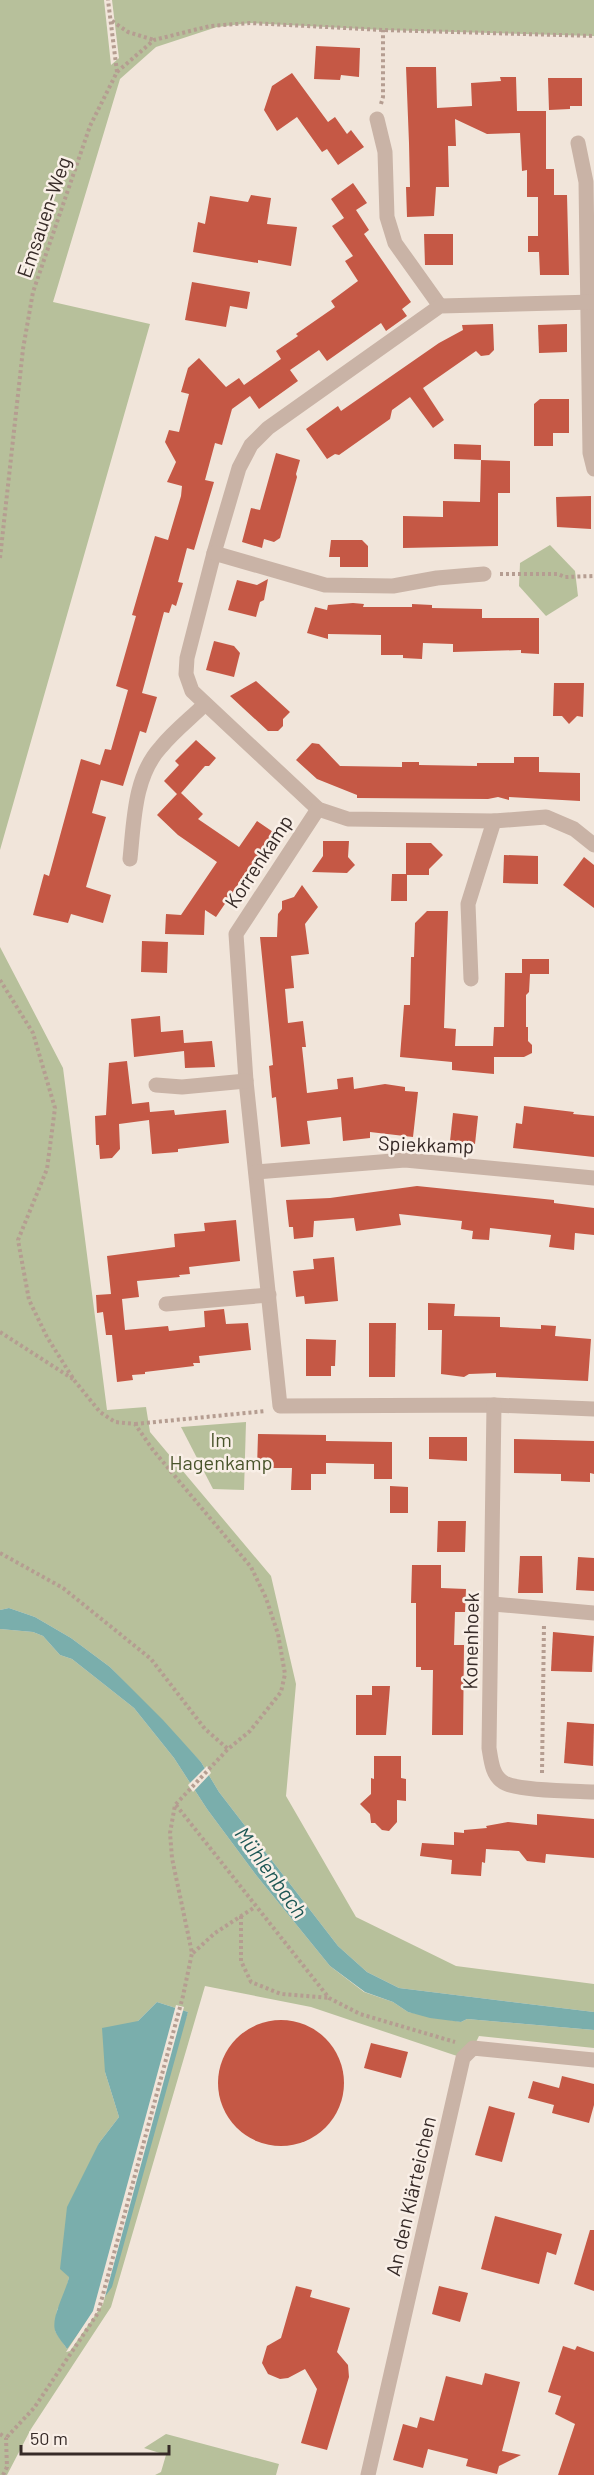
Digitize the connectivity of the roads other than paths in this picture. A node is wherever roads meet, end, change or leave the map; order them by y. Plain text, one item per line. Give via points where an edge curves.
1 (376, 119) road end
2 (578, 143) dead end
3 (591, 302) edge
4 (440, 306) junction
5 (594, 469) edge
6 (214, 553) junction
7 (484, 574) road end
8 (205, 704) junction
9 (318, 809) junction
10 (494, 821) junction
11 (594, 845) edge
12 (130, 859) dead end
13 (471, 979) dead end
14 (246, 1081) junction
15 (156, 1085) dead end
16 (256, 1172) junction
17 (594, 1178) edge
18 (269, 1294) junction
19 (166, 1304) dead end
20 (494, 1406) junction
21 (594, 1409) edge
22 (493, 1604) junction
23 (594, 1613) edge
24 (594, 1792) edge
25 (594, 2060) edge
26 (368, 2475) edge

1 - 4 street via 385,152 387,217 394,243
2 - 3 street via 586,182
3 - 4 street
3 - 5 street via 590,453
4 - 6 street via 278,421 251,445 239,468
6 - 7 street via 325,585 393,586
6 - 8 street via 186,674 192,691
8 - 9 street
8 - 12 street via 159,748 143,778
9 - 10 street via 348,819
9 - 14 street, Korrenkamp via 236,934
10 - 11 street via 546,818 574,829
10 - 13 street via 468,904
14 - 15 street via 182,1087
14 - 16 street, Korrenkamp
16 - 17 street, Spiekkamp via 405,1160
16 - 18 street, Korrenkamp
18 - 19 street
18 - 20 street, Korrenkamp via 280,1406
20 - 21 street
20 - 22 street, Konenhoek
22 - 23 street
22 - 24 street, Konenhoek via 489,1748 492,1769 503,1782 518,1786
25 - 26 street, An den Klärteichen via 473,2048 464,2058

